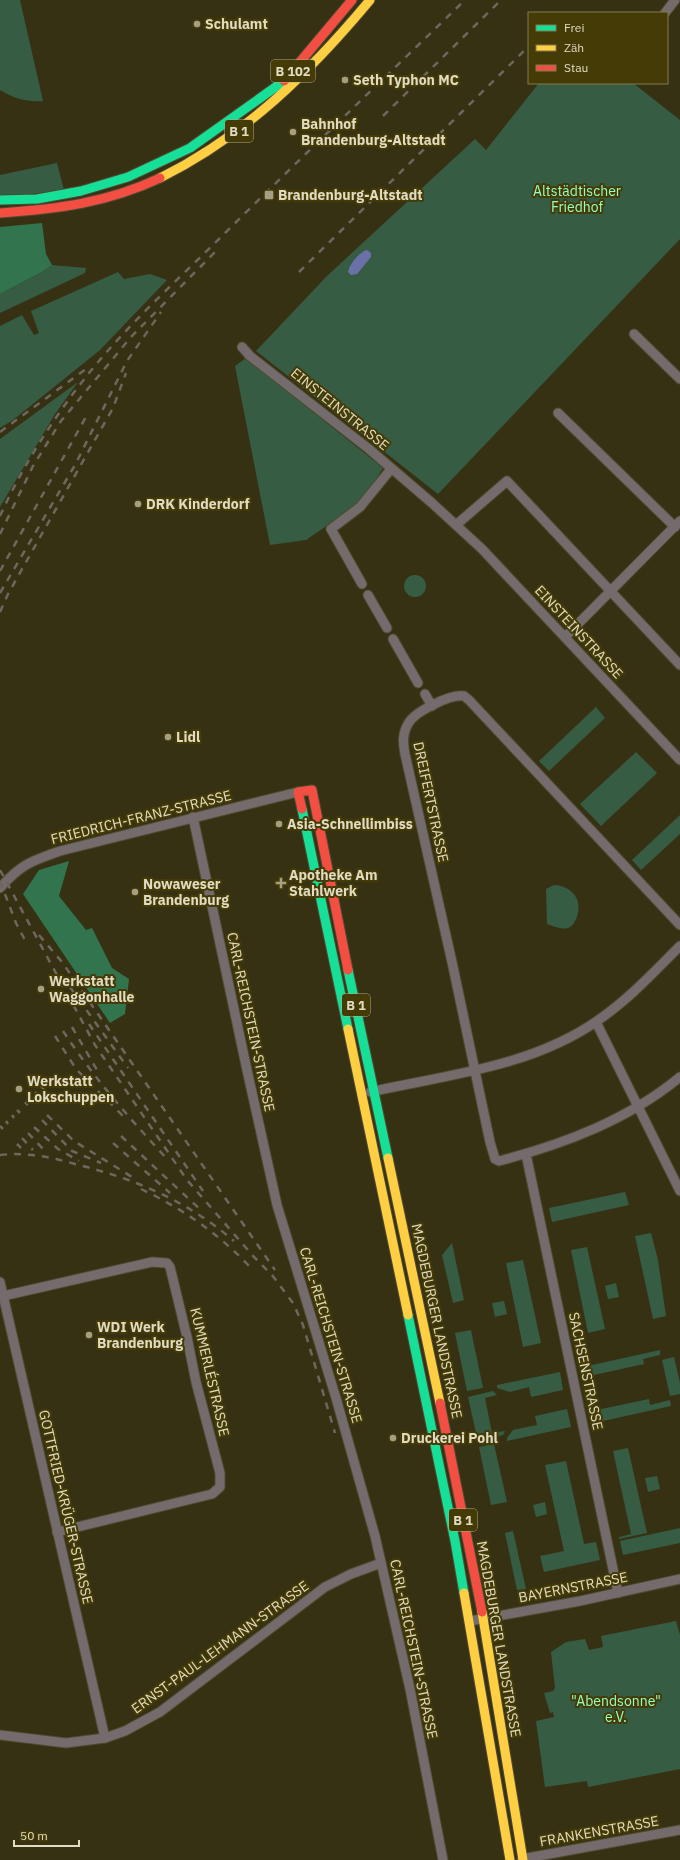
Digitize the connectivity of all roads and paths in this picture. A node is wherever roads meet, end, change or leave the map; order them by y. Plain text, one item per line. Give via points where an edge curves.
1 (352, 0) edge
2 (370, 0) edge
3 (675, 0) edge
4 (666, 12) edge
5 (0, 200) edge
6 (0, 214) edge
7 (634, 334) dead end
8 (242, 347) dead end
9 (680, 379) edge
10 (558, 413) dead end
11 (391, 468) junction
12 (677, 524) edge
13 (456, 525) junction
14 (362, 584) dead end
15 (611, 592) junction
16 (368, 595) dead end
17 (387, 628) dead end
18 (565, 637) junction
19 (393, 638) dead end
20 (680, 665) edge
21 (418, 683) dead end
22 (425, 694) dead end
23 (432, 706) junction
24 (680, 760) edge
25 (298, 792) junction
26 (194, 817) junction
27 (0, 888) edge
28 (680, 925) edge
29 (680, 946) edge
30 (596, 1022) junction
31 (475, 1070) junction
32 (680, 1077) edge
33 (374, 1091) junction
34 (360, 1094) junction
35 (638, 1107) junction
36 (526, 1154) junction
37 (680, 1191) edge
38 (0, 1282) edge
39 (3, 1296) junction
40 (57, 1532) junction
41 (381, 1563) junction
42 (680, 1579) edge
43 (618, 1593) junction
44 (483, 1618) junction
45 (470, 1621) junction
46 (0, 1735) edge
47 (104, 1738) junction
48 (680, 1834) edge
49 (443, 1860) edge
50 (510, 1860) edge
51 (522, 1860) edge

1 - 5 main road, B 102 via 285,80 190,148 128,177 55,196
2 - 6 main road, B 1 via 289,88 244,128 211,151 184,166 107,199 56,209
3 - 4 street
7 - 9 street
8 - 11 street, EINSTEINSTRASSE
10 - 12 street
11 - 13 street, EINSTEINSTRASSE
11 - 14 street via 360,507 331,529
12 - 15 street
13 - 15 street via 507,481
13 - 18 street, EINSTEINSTRASSE
15 - 18 street
15 - 20 street
16 - 17 street
18 - 24 street, EINSTEINSTRASSE
19 - 21 street
22 - 23 street
23 - 28 street, DREIFERTSTRASSE via 459,695 470,700
23 - 31 street, DREIFERTSTRASSE via 408,723 403,737
25 - 26 street, FRIEDRICH-FRANZ-STRASSE
25 - 33 main road, MAGDEBURGER LANDSTRASSE / B 1 via 312,790
25 - 34 main road, MAGDEBURGER LANDSTRASSE / B 1
26 - 27 street, FRIEDRICH-FRANZ-STRASSE via 39,858 18,869
26 - 41 street, CARL-REICHSTEIN-STRASSE via 277,1205 336,1398
29 - 30 street via 625,1000
30 - 31 street via 548,1048
30 - 35 street
31 - 33 street
31 - 36 street, DREIFERTSTRASSE via 493,1156 500,1161
32 - 35 street
33 - 34 street
33 - 44 main road, MAGDEBURGER LANDSTRASSE / B 1
34 - 45 main road, MAGDEBURGER LANDSTRASSE / B 1
35 - 36 street via 578,1136
35 - 37 street
36 - 43 street, SACHSENSTRASSE
38 - 39 street, GOTTFRIED-KRÜGER-STRASSE
39 - 40 street, GOTTFRIED-KRÜGER-STRASSE
39 - 40 street, KUMMERLÉSTRASSE via 152,1262 167,1263 172,1274 220,1473 220,1487 212,1494
40 - 47 street, GOTTFRIED-KRÜGER-STRASSE
41 - 47 street, ERNST-PAUL-LEHMANN-STRASSE via 325,1586 160,1712 125,1731
41 - 49 street, CARL-REICHSTEIN-STRASSE via 410,1689
42 - 43 street, BAYERNSTRASSE
43 - 44 street, BAYERNSTRASSE
44 - 45 street, BAYERNSTRASSE
44 - 51 main road, MAGDEBURGER LANDSTRASSE / B 1
45 - 50 main road, MAGDEBURGER LANDSTRASSE / B 1
46 - 47 street, ERNST-PAUL-LEHMANN-STRASSE via 66,1743
48 - 51 street, FRANKENSTRASSE

